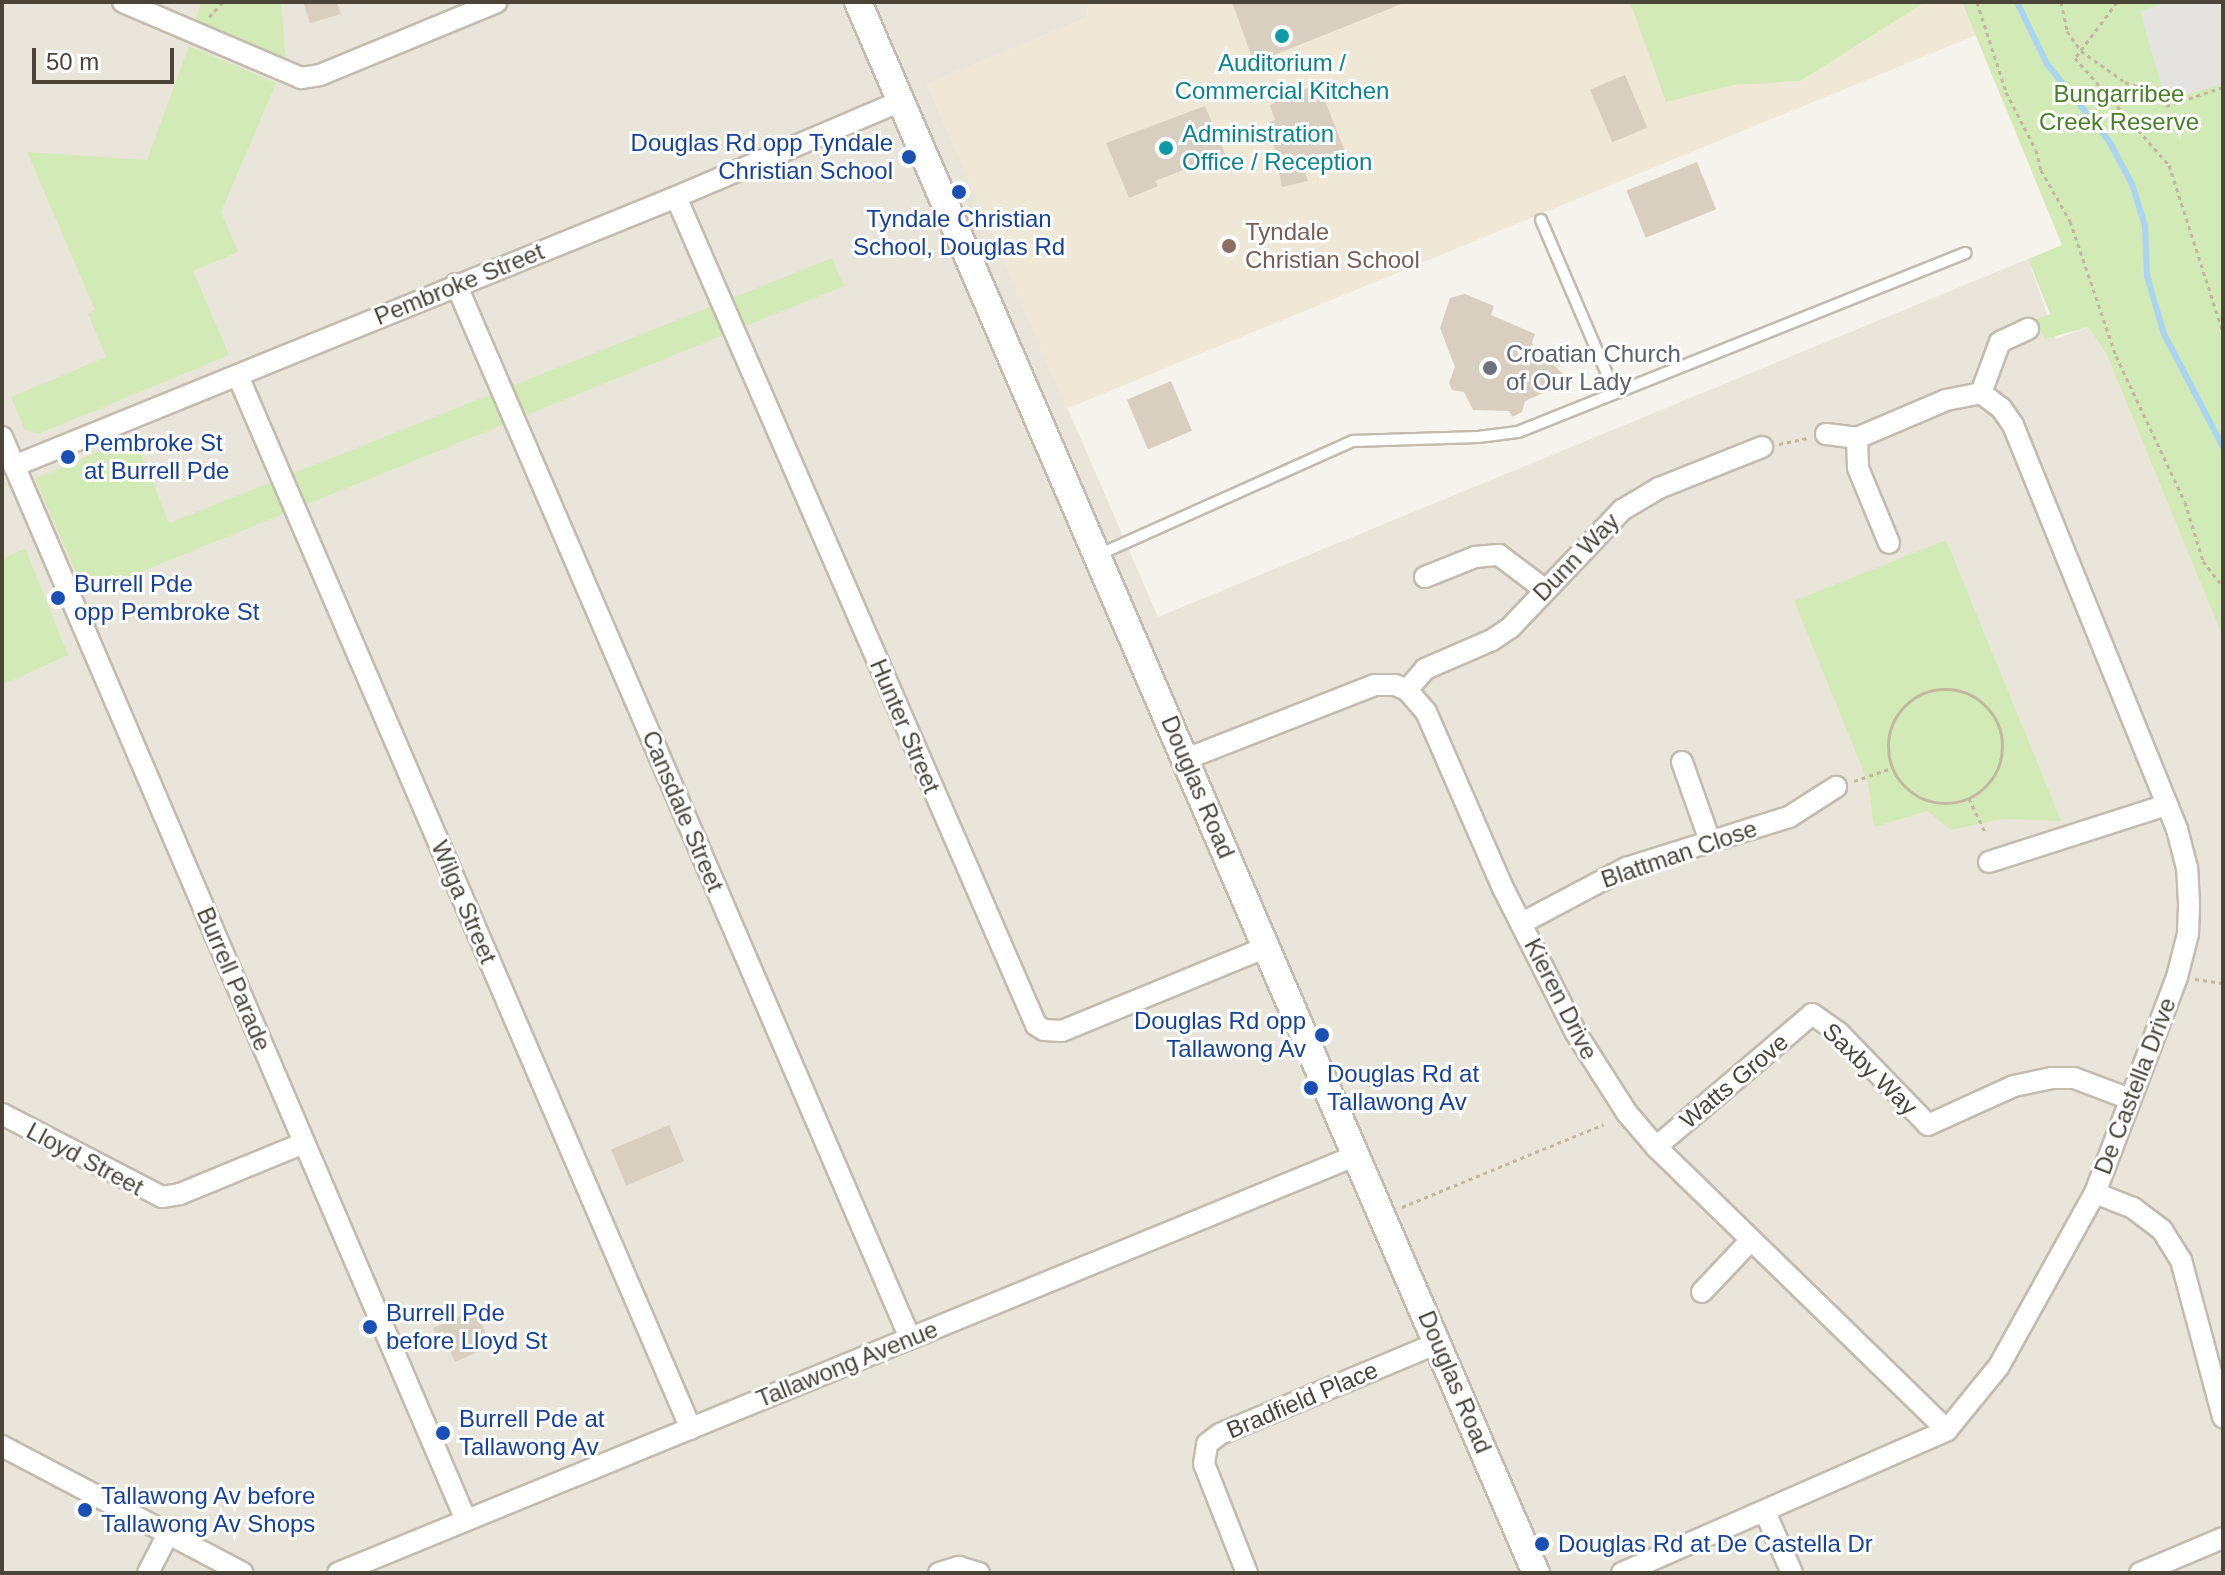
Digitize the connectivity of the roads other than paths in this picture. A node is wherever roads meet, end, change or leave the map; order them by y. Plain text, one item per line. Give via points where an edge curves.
1 (123, 2) edge
2 (497, 2) edge
3 (858, 2) edge
4 (903, 100) junction
5 (676, 197) junction
6 (1541, 220) dead end
7 (1965, 253) dead end
8 (456, 284) junction
9 (2028, 329) dead end
10 (238, 376) junction
11 (1615, 393) junction
12 (1981, 393) junction
13 (1826, 434) road end
14 (2, 437) edge
15 (1857, 438) junction
16 (1762, 447) road end
17 (14, 466) junction
18 (1889, 543) dead end
19 (1098, 555) junction
20 (1425, 577) dead end
21 (1544, 589) junction
22 (1407, 690) junction
23 (1186, 759) junction
24 (1682, 762) dead end
25 (1836, 787) road end
26 (2167, 805) junction
27 (1710, 841) junction
28 (1989, 862) dead end
29 (1522, 923) junction
30 (1267, 947) junction
31 (1812, 1014) joint
32 (2130, 1099) junction
33 (2, 1114) edge
34 (304, 1143) junction
35 (1656, 1147) junction
36 (1357, 1155) junction
37 (2095, 1193) junction
38 (1751, 1240) junction
39 (1702, 1292) dead end
40 (910, 1338) junction
41 (1438, 1343) junction
42 (2223, 1417) edge
43 (691, 1429) junction
44 (1947, 1430) junction
45 (2, 1446) edge
46 (1765, 1512) junction
47 (466, 1520) junction
48 (168, 1534) junction
49 (2223, 1538) edge
50 (148, 1573) edge
51 (243, 1573) edge
52 (338, 1573) edge
53 (939, 1573) edge
54 (979, 1573) edge
55 (1247, 1573) edge
56 (1536, 1573) edge
57 (1622, 1573) edge
58 (1792, 1573) edge
59 (2140, 1573) edge

1 - 2 street via 301,78 320,75
3 - 4 street, Douglas Road
4 - 5 street, Pembroke Street
4 - 19 street, Douglas Road
5 - 8 street, Pembroke Street
5 - 30 street, Hunter Street via 1036,1025 1062,1031
6 - 11 lane
7 - 11 lane
8 - 10 street, Pembroke Street
8 - 40 street, Cansdale Street
9 - 12 street via 2000,342
10 - 17 street, Pembroke Street
10 - 43 street, Wilga Street
11 - 19 lane via 1518,432 1353,441
12 - 15 street via 1946,400
12 - 26 street, De Castella Drive via 2013,425
13 - 15 street
14 - 17 street, Burrell Parade
15 - 18 street via 1858,468
16 - 21 street, Dunn Way via 1631,504
17 - 34 street, Burrell Parade
19 - 23 street, Douglas Road
20 - 21 street via 1475,557 1499,555
21 - 22 street, Dunn Way via 1510,628 1425,669
22 - 23 street via 1375,685
22 - 29 street, Kieren Drive via 1426,712
23 - 30 street, Douglas Road
24 - 27 street
25 - 27 street, Blattman Close via 1789,817
26 - 28 street
26 - 32 street, De Castella Drive via 2183,848 2188,934
27 - 29 street, Blattman Close via 1626,868
29 - 35 street, Kieren Drive via 1600,1075
30 - 36 street, Douglas Road
31 - 32 street, Saxby Way via 1838,1032 1928,1125 2014,1086 2051,1078 2074,1078
31 - 35 street, Watts Grove
32 - 37 street, De Castella Drive
33 - 34 street, Lloyd Street via 162,1197
34 - 47 street, Burrell Parade
35 - 38 street, Kieren Drive
36 - 40 street, Tallawong Avenue
36 - 41 street, Douglas Road
37 - 42 street via 2133,1208 2162,1230 2181,1260
37 - 44 street, De Castella Drive via 1999,1366
38 - 39 street
38 - 44 street, Kieren Drive
40 - 43 street, Tallawong Avenue
41 - 55 street, Bradfield Place via 1211,1439 1204,1464
41 - 56 street, Douglas Road
43 - 47 street, Tallawong Avenue
44 - 46 street, De Castella Drive
45 - 48 street
46 - 57 street, De Castella Drive
46 - 58 street
47 - 52 street, Tallawong Avenue
48 - 50 street
48 - 51 street
49 - 59 street
53 - 54 street via 959,1567

